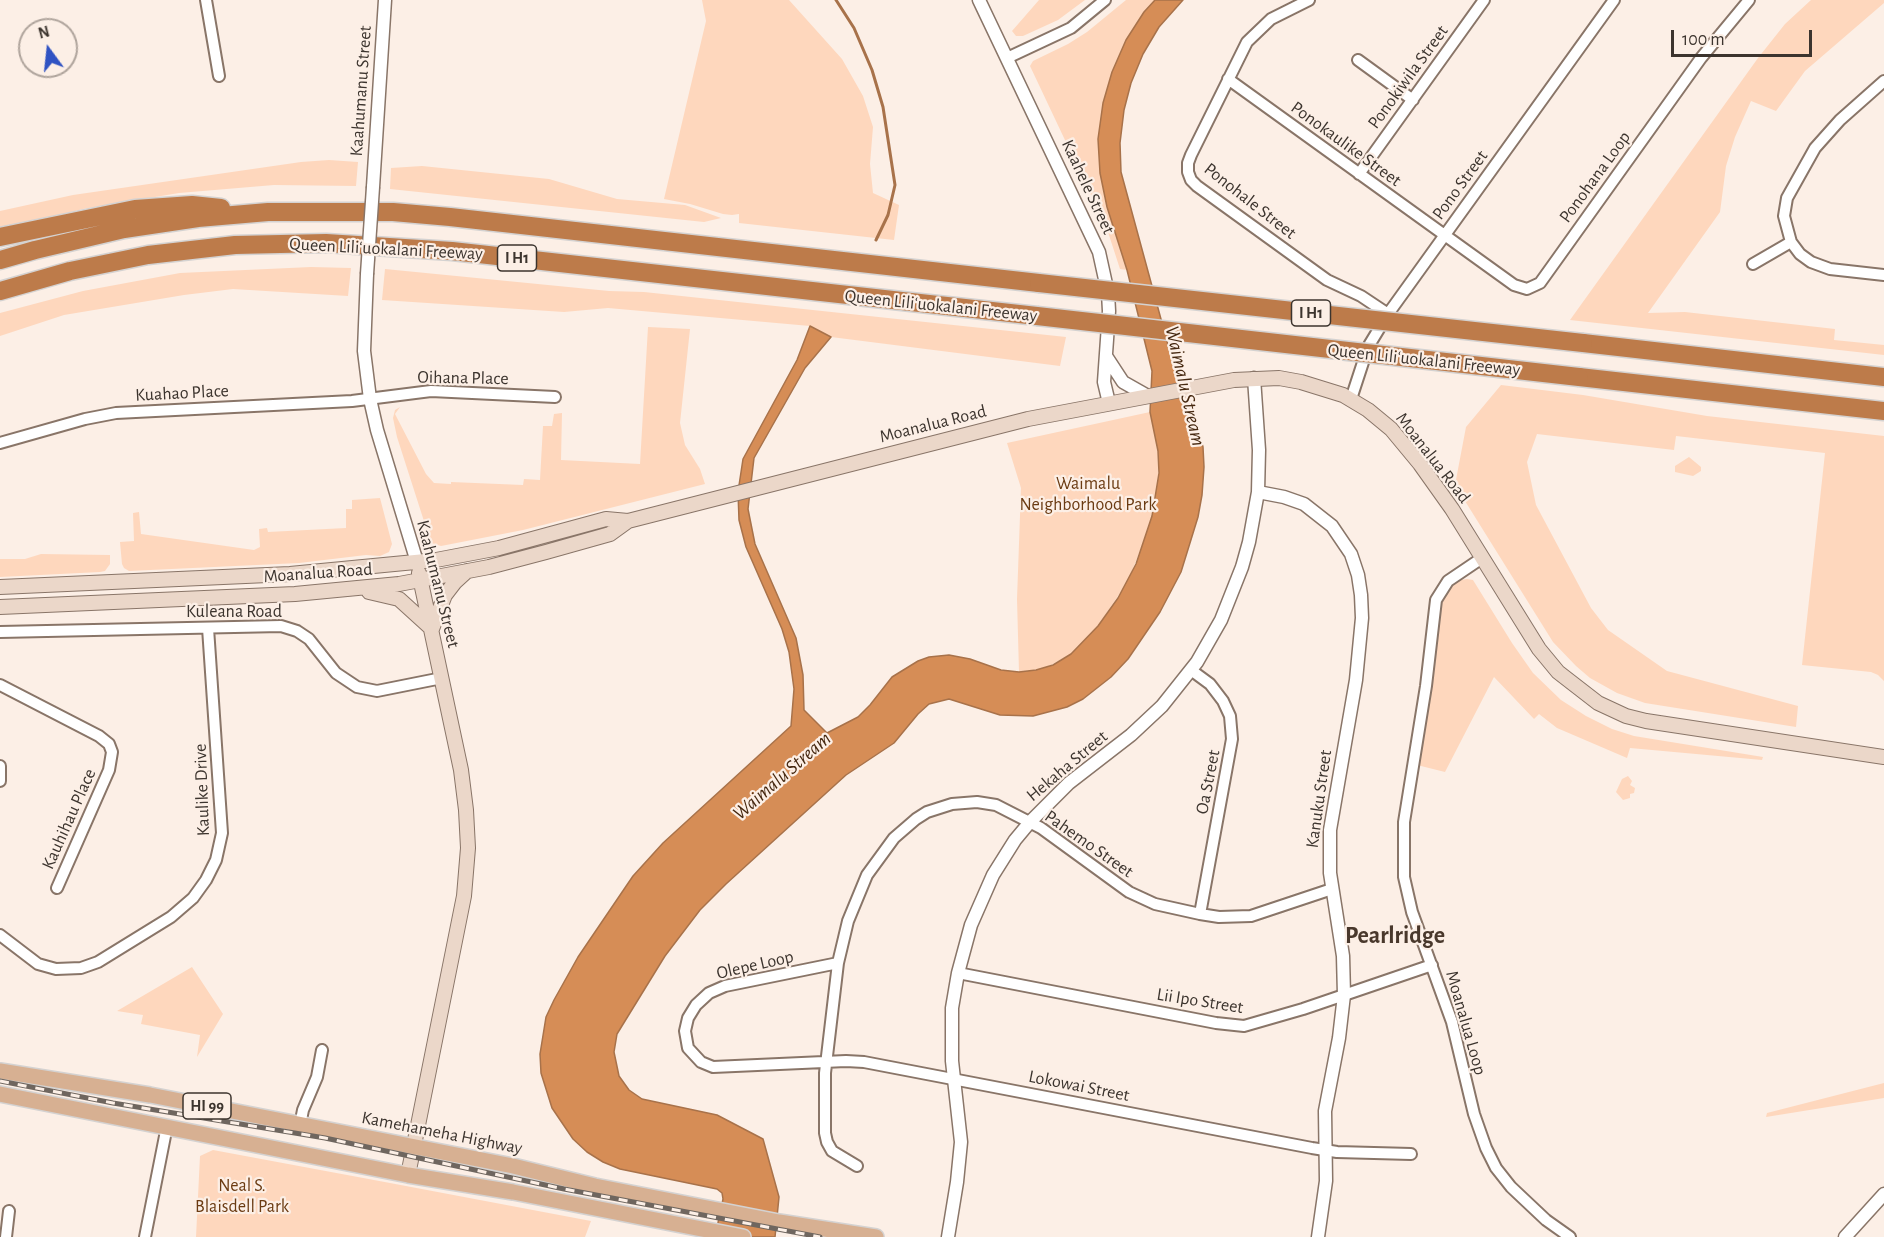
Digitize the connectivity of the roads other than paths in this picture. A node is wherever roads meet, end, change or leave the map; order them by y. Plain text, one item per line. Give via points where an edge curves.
1 (206, 0) edge
2 (385, 0) edge
3 (979, 0) edge
4 (1105, 0) edge
5 (1308, 0) edge
6 (1484, 0) edge
7 (1614, 0) edge
8 (1749, 0) edge
9 (1007, 58) junction
10 (1358, 60) dead end
11 (219, 75) dead end
12 (1228, 80) junction
13 (1884, 81) edge
14 (1413, 100) junction
15 (1359, 174) junction
16 (268, 212) junction
17 (1444, 235) junction
18 (0, 237) edge
19 (1791, 242) junction
20 (0, 260) edge
21 (1753, 264) dead end
22 (1884, 275) edge
23 (0, 291) edge
24 (1388, 314) junction
25 (1106, 356) junction
26 (1884, 377) edge
27 (1254, 378) junction
28 (1146, 395) junction
29 (555, 397) dead end
30 (370, 399) junction
31 (1351, 399) junction
32 (1109, 403) junction
33 (1884, 411) edge
34 (0, 442) edge
35 (1258, 492) junction
36 (628, 521) junction
37 (1482, 558) junction
38 (417, 562) junction
39 (467, 571) junction
40 (421, 580) junction
41 (0, 587) edge
42 (352, 590) junction
43 (0, 607) edge
44 (208, 628) junction
45 (432, 629) junction
46 (0, 632) edge
47 (1191, 670) junction
48 (442, 678) junction
49 (0, 686) edge
50 (1884, 756) edge
51 (0, 766) edge
52 (0, 782) edge
53 (1029, 822) junction
54 (57, 888) dead end
55 (1332, 889) junction
56 (1200, 914) junction
57 (0, 935) edge
58 (838, 963) junction
59 (1432, 965) junction
60 (958, 973) junction
61 (1344, 995) junction
62 (322, 1050) dead end
63 (826, 1062) junction
64 (0, 1071) edge
65 (954, 1079) junction
66 (0, 1094) edge
67 (300, 1125) junction
68 (167, 1126) junction
69 (413, 1147) junction
70 (1325, 1150) junction
71 (1411, 1154) dead end
72 (857, 1166) dead end
73 (408, 1175) junction
74 (1884, 1194) edge
75 (9, 1211) dead end
76 (6, 1237) edge
77 (145, 1237) edge
78 (743, 1237) edge
79 (876, 1237) edge
80 (948, 1237) edge
81 (1318, 1237) edge
82 (1570, 1237) edge
83 (1845, 1237) edge

1 - 11 street
2 - 30 street, Kaahumanu Street, bridge via 364,351
3 - 9 street, Kaahele Street
4 - 9 street via 1071,28
5 - 12 street, Ponohale Street via 1258,30 1243,49
6 - 14 street, Ponokiwila Street
7 - 17 street, Pono Street
8 - 17 street, Ponohana Loop via 1701,58 1536,286 1516,287
9 - 25 street, Kaahele Street via 1099,252 1108,293
10 - 14 street
12 - 15 street, Ponokaulike Street
12 - 24 street, Ponohale Street via 1189,159 1191,180 1327,280
13 - 19 street via 1827,134 1807,162 1784,209
14 - 15 street, Ponokiwila Street
15 - 17 street, Ponokaulike Street
16 - 18 highway via 192,206 135,209
16 - 20 highway, Queen Liliʻuokalani Freeway / I H1 via 124,229
16 - 26 highway, Queen Liliʻuokalani Freeway / I H1, bridge via 450,216
17 - 24 street, Pono Street
19 - 21 street
19 - 22 street via 1805,258 1823,268
23 - 33 highway, Queen Liliʻuokalani Freeway / I H1, bridge via 148,255 235,245 326,243 452,251
24 - 31 street, Pono Street via 1368,348
25 - 28 street via 1123,382
25 - 32 street, Kaahele Street
27 - 28 main road, Moanalua Road
27 - 31 main road, Moanalua Road via 1302,382
27 - 35 street, Hekaha Street
28 - 32 main road, Moanalua Road
29 - 30 street, Oihana Place via 431,391
30 - 34 street, Kuahao Place via 116,413
30 - 38 street, Kaahumanu Street
31 - 37 main road, Moanalua Road via 1401,440
32 - 36 main road, Moanalua Road via 998,426
35 - 47 street, Hekaha Street via 1236,585
35 - 55 street, Kanuku Street via 1304,504 1322,516 1346,546 1360,585 1362,618 1356,680 1330,830
36 - 38 main road, Moanalua Road via 606,519 499,548
36 - 39 main road, Moanalua Road via 610,534
37 - 50 main road, Moanalua Road via 1546,658 1570,683 1604,706 1626,716 1667,725
37 - 59 street, Moanalua Loop via 1448,581 1436,600 1404,814 1404,877
38 - 40 main road, Kaahumanu Street
38 - 41 main road, Moanalua Road via 290,574
39 - 40 main road, Moanalua Road
39 - 45 main road via 445,596
40 - 42 main road, Moanalua Road
40 - 45 main road, Kaahumanu Street
42 - 43 main road, Moanalua Road
42 - 45 main road via 399,599
44 - 46 street, Kuleana Road
44 - 48 street, Kuleana Road via 290,628 309,639 342,679 363,689 384,690
44 - 57 street, Kaulike Drive via 222,833 216,860 206,880 171,917 98,962 81,968 47,968
45 - 48 main road, Kaahumanu Street
47 - 53 street, Hekaha Street via 1148,720 1069,783
47 - 56 street, Oa Street via 1210,684 1223,701 1230,717 1232,739
48 - 69 main road, Kaahumanu Street via 464,788 468,848 457,934
49 - 54 street, Kauhihau Place via 99,736 112,752 109,770
51 - 52 street
53 - 56 street, Pahemo Street via 1129,892
53 - 58 street, Pahemo Street via 1005,808 977,802 940,807 916,819 894,838 867,875 848,921
53 - 60 street, Hekaha Street via 983,895
55 - 56 street, Pahemo Street via 1251,916
55 - 61 street, Kanuku Street via 1344,956
58 - 63 street, Pahemo Street
58 - 63 street, Olepe Loop via 717,989 696,1005 685,1030 691,1053 713,1067
59 - 61 street, Lii Ipo Street
59 - 82 street, Moanalua Loop via 1452,1022 1474,1113 1492,1159 1522,1198
60 - 61 street, Lii Ipo Street via 1238,1025 1257,1023
60 - 65 street, Hekaha Street via 951,1030
61 - 70 street, Kanuku Street via 1326,1100
62 - 67 street
63 - 65 street, Lokowai Street via 864,1062
63 - 72 street, Pahemo Street via 827,1142 836,1154
64 - 67 main road, Kamehameha Highway / HI 99
65 - 70 street, Lokowai Street
65 - 80 street, Hekaha Street via 961,1142
66 - 68 main road, HI 99
67 - 69 main road, Kamehameha Highway / HI 99
68 - 73 main road, HI 99
68 - 77 street
69 - 73 main road, Kaahumanu Street
69 - 79 main road, Kamehameha Highway / HI 99 via 779,1222
70 - 71 street, Lokowai Street
70 - 81 street, Kanuku Street via 1325,1189
73 - 78 main road, HI 99
74 - 83 street
75 - 76 street

